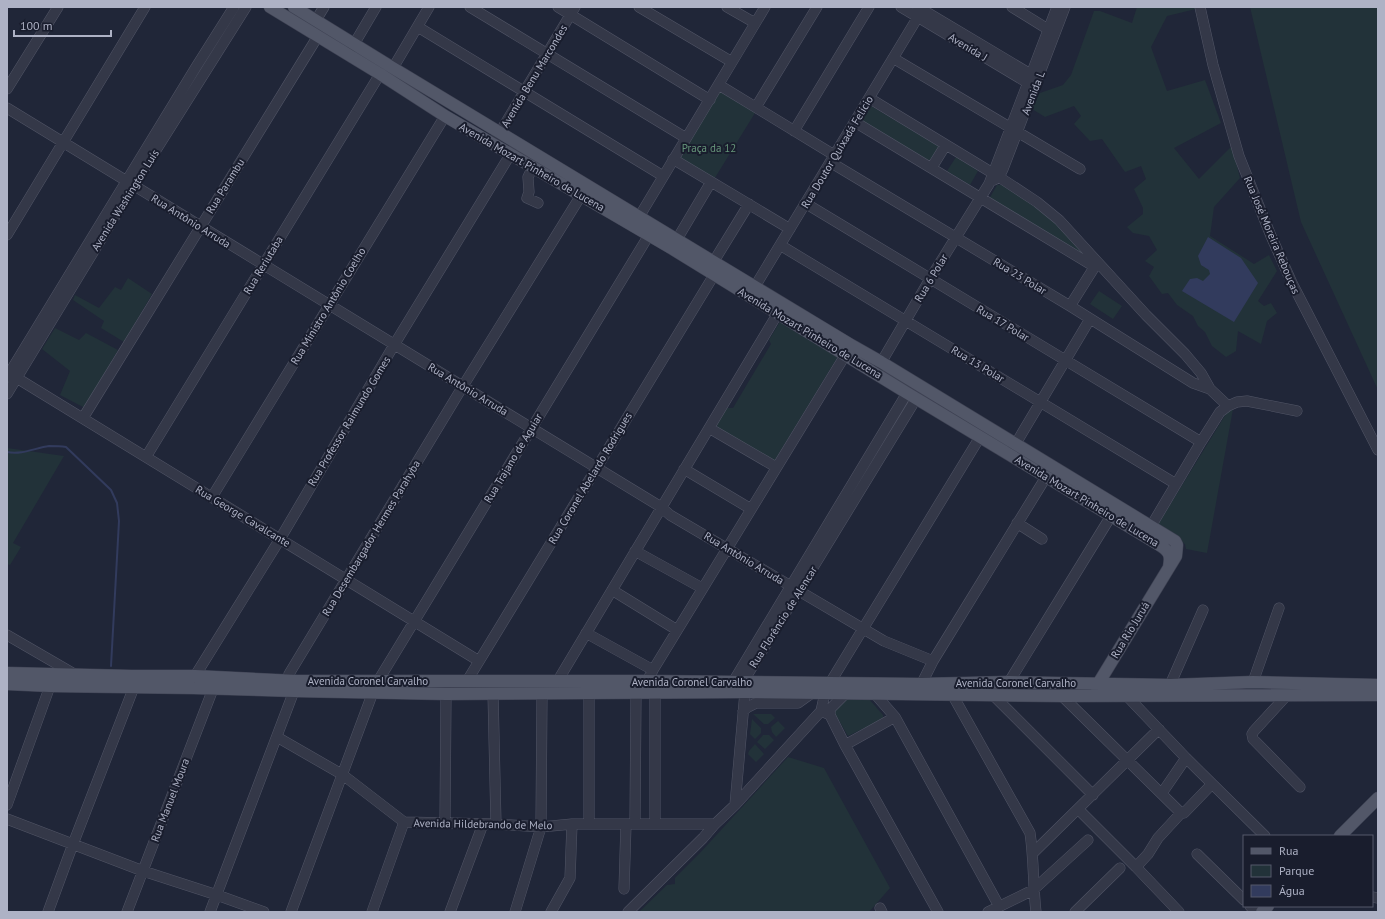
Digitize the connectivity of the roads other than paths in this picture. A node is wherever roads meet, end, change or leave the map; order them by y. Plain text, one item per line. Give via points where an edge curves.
1 (58, 7) edge
2 (146, 7) edge
3 (234, 7) edge
4 (246, 7) edge
5 (270, 7) edge
6 (294, 7) edge
7 (324, 7) edge
8 (376, 7) edge
9 (429, 7) edge
10 (470, 7) edge
11 (558, 7) edge
12 (639, 7) edge
13 (727, 7) edge
14 (765, 7) edge
15 (817, 7) edge
16 (869, 7) edge
17 (901, 7) edge
18 (1012, 7) edge
19 (1058, 7) edge
20 (1065, 7) edge
21 (1200, 7) edge
22 (921, 10) edge
23 (573, 11) edge
24 (316, 20) junction
25 (755, 23) junction
26 (418, 27) junction
27 (1052, 32) junction
28 (318, 36) junction
29 (354, 43) junction
30 (347, 54) junction
31 (547, 54) junction
32 (893, 58) junction
33 (732, 62) junction
34 (393, 68) junction
35 (380, 74) junction
36 (1034, 81) junction
37 (719, 85) junction
38 (7, 89) edge
39 (524, 91) junction
40 (869, 98) junction
41 (710, 100) junction
42 (179, 104) junction
43 (756, 107) junction
44 (7, 108) edge
45 (445, 116) junction
46 (855, 122) junction
47 (1014, 130) junction
48 (794, 131) junction
49 (500, 133) junction
50 (686, 138) junction
51 (63, 143) junction
52 (492, 144) junction
53 (944, 146) junction
54 (510, 155) junction
55 (832, 158) junction
56 (673, 159) junction
57 (533, 167) junction
58 (932, 167) junction
59 (1080, 169) dead end
60 (663, 176) junction
61 (996, 176) junction
62 (711, 182) junction
63 (130, 183) junction
64 (584, 190) junction
65 (981, 197) junction
66 (538, 203) dead end
67 (806, 203) junction
68 (749, 204) junction
69 (639, 217) junction
70 (201, 226) junction
71 (790, 229) junction
72 (7, 235) edge
73 (649, 235) junction
74 (955, 238) junction
75 (674, 244) junction
76 (780, 245) junction
77 (714, 261) junction
78 (1096, 265) junction
79 (263, 266) junction
80 (714, 275) junction
81 (930, 278) junction
82 (752, 292) junction
83 (328, 305) junction
84 (1070, 306) junction
85 (780, 309) junction
86 (1090, 319) junction
87 (906, 320) junction
88 (394, 345) junction
89 (848, 350) junction
90 (1065, 361) junction
91 (881, 362) junction
92 (875, 373) junction
93 (10, 375) edge
94 (463, 386) junction
95 (1210, 389) junction
96 (7, 394) edge
97 (912, 396) junction
98 (1040, 402) junction
99 (1228, 406) junction
100 (1298, 411) dead end
101 (83, 418) junction
102 (531, 427) junction
103 (709, 428) junction
104 (980, 437) junction
105 (1201, 442) junction
106 (1015, 444) junction
107 (1378, 450) edge
108 (1009, 454) junction
109 (146, 457) junction
110 (776, 467) junction
111 (596, 468) junction
112 (684, 469) junction
113 (1046, 476) junction
114 (1176, 484) junction
115 (212, 497) junction
116 (661, 507) junction
117 (751, 509) junction
118 (1111, 516) junction
119 (1017, 523) junction
120 (1148, 531) junction
121 (280, 538) junction
122 (1042, 539) dead end
123 (727, 548) junction
124 (636, 551) junction
125 (1169, 567) joint
126 (346, 579) junction
127 (702, 588) junction
128 (795, 589) junction
129 (612, 590) junction
130 (1278, 608) dead end
131 (1203, 610) dead end
132 (415, 622) junction
133 (863, 629) junction
134 (677, 630) junction
135 (586, 633) junction
136 (7, 635) edge
137 (479, 661) junction
138 (933, 661) junction
139 (653, 670) junction
140 (7, 673) edge
141 (76, 675) junction
142 (93, 681) junction
143 (467, 681) junction
144 (194, 682) junction
145 (557, 682) junction
146 (1009, 682) junction
147 (1253, 682) junction
148 (133, 683) junction
149 (7, 684) edge
150 (741, 685) junction
151 (1378, 685) edge
152 (50, 686) junction
153 (292, 686) junction
154 (376, 686) junction
155 (828, 688) junction
156 (213, 689) junction
157 (919, 689) junction
158 (1098, 689) junction
159 (646, 690) junction
160 (1170, 690) junction
161 (588, 693) junction
162 (812, 693) junction
163 (446, 694) junction
164 (493, 694) junction
165 (542, 694) junction
166 (845, 694) junction
167 (875, 694) junction
168 (952, 694) junction
169 (993, 695) junction
170 (1126, 695) junction
171 (1287, 695) junction
172 (1378, 695) edge
173 (1062, 696) junction
174 (743, 711) junction
175 (825, 713) junction
176 (895, 717) junction
177 (1159, 730) junction
178 (277, 736) junction
179 (845, 745) junction
180 (1186, 758) junction
181 (1127, 761) junction
182 (343, 775) junction
183 (1212, 784) junction
184 (1300, 787) dead end
185 (1162, 793) junction
186 (1093, 795) junction
187 (1378, 798) edge
188 (7, 805) edge
189 (735, 805) junction
190 (1079, 810) junction
191 (1181, 813) junction
192 (7, 819) edge
193 (404, 822) junction
194 (445, 823) junction
195 (483, 824) junction
196 (496, 824) junction
197 (572, 824) junction
198 (588, 824) junction
199 (630, 824) junction
200 (655, 824) junction
201 (715, 824) junction
202 (541, 827) junction
203 (1264, 835) edge
204 (1341, 835) edge
205 (1088, 840) dead end
206 (73, 844) junction
207 (1033, 854) junction
208 (1197, 854) dead end
209 (1136, 867) junction
210 (1120, 868) dead end
211 (143, 871) junction
212 (624, 889) dead end
213 (1033, 890) junction
214 (217, 895) junction
215 (1243, 899) edge
216 (999, 906) junction
217 (48, 912) edge
218 (127, 912) edge
219 (210, 912) edge
220 (264, 912) edge
221 (291, 912) edge
222 (372, 912) edge
223 (450, 912) edge
224 (515, 912) edge
225 (552, 912) edge
226 (628, 912) edge
227 (938, 912) edge
228 (988, 912) edge
229 (1036, 912) edge
230 (1075, 912) edge
231 (1179, 912) edge

1 - 38 street
2 - 51 street
3 - 42 street, Avenida Washington Luís
4 - 42 street, Avenida Washington Luís
5 - 28 main road, Avenida Mozart Pinheiro de Lucena
6 - 24 main road, Avenida Mozart Pinheiro de Lucena
7 - 24 street
8 - 29 street
9 - 26 street
10 - 31 street
11 - 23 street
12 - 33 street
13 - 25 street
14 - 25 street
15 - 43 street
16 - 48 street
17 - 22 street, Avenida J
18 - 27 street
19 - 27 street, Avenida L
20 - 27 street, Avenida L
21 - 107 street, Rua José Moreira Rebouças via 1213,65 1242,163 1292,283
22 - 32 street, Rua Doutor Quixadá Felício
22 - 36 street, Avenida J
23 - 31 street, Avenida Benu Marcondes
23 - 41 street
24 - 29 main road, Avenida Mozart Pinheiro de Lucena
25 - 33 street
26 - 34 street
26 - 39 street
27 - 36 street, Avenida L
28 - 30 main road, Avenida Mozart Pinheiro de Lucena
28 - 70 street, Rua Parambu
29 - 30 street
29 - 34 main road, Avenida Mozart Pinheiro de Lucena
30 - 35 main road, Avenida Mozart Pinheiro de Lucena
31 - 39 street, Avenida Benu Marcondes
31 - 50 street
32 - 40 street, Rua Doutor Quixadá Felício
32 - 47 street
33 - 37 street
34 - 49 main road, Avenida Mozart Pinheiro de Lucena
35 - 45 main road, Avenida Mozart Pinheiro de Lucena
35 - 79 street, Rua Reriutaba
36 - 47 street, Avenida L
37 - 41 street
37 - 43 street, Rua 23 Polar
39 - 49 street, Avenida Benu Marcondes
39 - 60 street
40 - 46 street, Rua Doutor Quixadá Felício
40 - 53 street
41 - 50 street
42 - 63 street, Avenida Washington Luís
43 - 48 street, Rua 23 Polar
44 - 51 street, Rua Antônio Arruda
45 - 52 main road, Avenida Mozart Pinheiro de Lucena
45 - 83 street, Rua Ministro Antônio Coelho
46 - 55 street, Rua Doutor Quixadá Felício
46 - 58 street
47 - 59 street
47 - 61 street, Avenida L
48 - 55 street, Rua 23 Polar
49 - 52 street, Avenida Benu Marcondes
49 - 64 main road, Avenida Mozart Pinheiro de Lucena
50 - 56 street
51 - 63 street, Rua Antônio Arruda
51 - 72 street
52 - 54 main road, Avenida Mozart Pinheiro de Lucena
53 - 58 street
53 - 61 street
54 - 57 main road, Avenida Mozart Pinheiro de Lucena
54 - 88 street, Rua Professor Raimundo Gomes
55 - 67 street, Rua Doutor Quixadá Felício
55 - 74 street, Rua 23 Polar
56 - 60 street
56 - 62 street
57 - 64 main road, Avenida Mozart Pinheiro de Lucena
57 - 66 street via 528,177 527,198
58 - 65 street
60 - 69 street
61 - 65 street, Rua 6 Polar
61 - 78 street via 1037,202 1059,220
62 - 68 street
62 - 75 street
63 - 70 street, Rua Antônio Arruda
63 - 93 street, Avenida Washington Luís
64 - 69 main road, Avenida Mozart Pinheiro de Lucena
64 - 73 main road, Avenida Mozart Pinheiro de Lucena
64 - 94 street, Rua Desembargador Hermes Parahyba
65 - 74 street, Rua 6 Polar
65 - 78 street
67 - 71 street, Rua Doutor Quixadá Felício
67 - 81 street, Rua 17 Polar
68 - 71 street
68 - 77 street
69 - 75 main road, Avenida Mozart Pinheiro de Lucena
70 - 79 street, Rua Antônio Arruda
70 - 101 street, Rua Parambu
71 - 76 street, Rua Doutor Quixadá Felício
73 - 75 main road, Avenida Mozart Pinheiro de Lucena
73 - 102 street, Rua Trajano de Aguiar
74 - 81 street, Rua 6 Polar
74 - 84 street, Rua 23 Polar
75 - 77 main road, Avenida Mozart Pinheiro de Lucena
75 - 80 main road, Avenida Mozart Pinheiro de Lucena
76 - 82 street, Rua Doutor Quixadá Felício
76 - 87 street, Rua 13 Polar
77 - 82 main road, Avenida Mozart Pinheiro de Lucena
78 - 84 street
78 - 95 street via 1185,354
79 - 83 street, Rua Antônio Arruda
79 - 109 street, Rua Reriutaba
80 - 82 main road, Avenida Mozart Pinheiro de Lucena
80 - 111 street, Rua Coronel Abelardo Rodrigues
81 - 87 street, Rua 6 Polar
81 - 90 street, Rua 17 Polar
82 - 85 main road, Avenida Mozart Pinheiro de Lucena
83 - 88 street, Rua Antônio Arruda
83 - 115 street, Rua Ministro Antônio Coelho
84 - 86 street, Rua 23 Polar
85 - 89 main road, Avenida Mozart Pinheiro de Lucena
85 - 103 street
86 - 90 street
86 - 95 street, Rua 23 Polar via 1193,383
87 - 91 street, Rua 6 Polar
87 - 98 street, Rua 13 Polar
88 - 94 street, Rua Antônio Arruda
88 - 121 street, Rua Professor Raimundo Gomes
89 - 91 main road, Avenida Mozart Pinheiro de Lucena
89 - 92 main road, Avenida Mozart Pinheiro de Lucena
89 - 110 street
90 - 98 street
90 - 105 street, Rua 17 Polar
91 - 92 street, Rua 6 Polar
91 - 106 main road, Avenida Mozart Pinheiro de Lucena
92 - 97 main road, Avenida Mozart Pinheiro de Lucena
93 - 96 street, Avenida Washington Luís
93 - 101 street, Rua George Cavalcante
94 - 102 street, Rua Antônio Arruda
94 - 126 street, Rua Desembargador Hermes Parahyba
95 - 99 street
97 - 104 main road, Avenida Mozart Pinheiro de Lucena
97 - 128 street, Rua Florêncio de Alencar
98 - 106 street
98 - 114 street, Rua 13 Polar
99 - 100 street via 1247,401
99 - 105 street via 1216,418
101 - 109 street, Rua George Cavalcante
102 - 111 street, Rua Antônio Arruda
102 - 132 street, Rua Trajano de Aguiar
103 - 110 street
103 - 112 street
104 - 108 main road, Avenida Mozart Pinheiro de Lucena
104 - 133 street
105 - 114 street
106 - 108 street
106 - 120 main road, Avenida Mozart Pinheiro de Lucena
108 - 113 main road, Avenida Mozart Pinheiro de Lucena
109 - 115 street, Rua George Cavalcante
110 - 117 street
111 - 116 street, Rua Antônio Arruda
111 - 137 street, Rua Coronel Abelardo Rodrigues
112 - 116 street
112 - 117 street
113 - 118 main road, Avenida Mozart Pinheiro de Lucena
113 - 119 street
114 - 120 street
115 - 121 street, Rua George Cavalcante
116 - 123 street, Rua Antônio Arruda via 670,515
116 - 124 street
117 - 123 street
118 - 120 main road, Avenida Mozart Pinheiro de Lucena
118 - 146 street
119 - 122 street
119 - 138 street
120 - 125 main road, Avenida Mozart Pinheiro de Lucena via 1175,541 1176,556
121 - 126 street, Rua George Cavalcante
121 - 144 street, Rua Professor Raimundo Gomes
123 - 127 street
123 - 128 street, Rua Antônio Arruda
124 - 127 street
124 - 129 street
125 - 158 main road, Rua Rio Juruá
126 - 132 street, Rua George Cavalcante
126 - 153 street, Rua Desembargador Hermes Parahyba via 289,674
127 - 134 street
128 - 133 street, Rua Antônio Arruda
128 - 150 street, Rua Florêncio de Alencar
129 - 134 street
129 - 135 street
130 - 147 street
131 - 160 street
132 - 137 street, Rua George Cavalcante
132 - 154 street, Rua Trajano de Aguiar
133 - 138 street, Rua Antônio Arruda via 884,641
133 - 155 street
134 - 139 street
135 - 139 street
135 - 145 street
136 - 141 street
137 - 143 street, Rua Coronel Abelardo Rodrigues
138 - 157 street
139 - 159 street
140 - 141 main road, Avenida Coronel Carvalho
141 - 142 main road, Avenida Coronel Carvalho
142 - 148 main road, Avenida Coronel Carvalho
142 - 152 main road, Avenida Coronel Carvalho
143 - 145 main road, Avenida Coronel Carvalho
143 - 154 main road, Avenida Coronel Carvalho
144 - 148 main road, Avenida Coronel Carvalho
144 - 153 main road, Avenida Coronel Carvalho
144 - 156 main road, Avenida Coronel Carvalho
145 - 159 main road, Avenida Coronel Carvalho
146 - 157 main road, Avenida Coronel Carvalho
146 - 158 main road, Avenida Coronel Carvalho
147 - 151 main road, Avenida Coronel Carvalho
147 - 160 main road, Avenida Coronel Carvalho
148 - 206 street
149 - 152 main road, Avenida Coronel Carvalho
150 - 155 main road, Avenida Coronel Carvalho
150 - 159 main road, Avenida Coronel Carvalho
150 - 162 main road, Avenida Coronel Carvalho
150 - 174 street, Rua Florêncio de Alencar
152 - 188 street
153 - 154 main road, Avenida Coronel Carvalho
153 - 156 main road, Avenida Coronel Carvalho
153 - 178 street, Rua Desembargador Hermes Parahyba
154 - 163 main road, Avenida Coronel Carvalho
154 - 182 street, Rua Trajano de Aguiar
155 - 157 main road, Avenida Coronel Carvalho
155 - 162 main road, Avenida Coronel Carvalho
155 - 166 main road, Avenida Coronel Carvalho
155 - 175 street
156 - 211 street, Rua Manuel Moura
157 - 167 main road, Avenida Coronel Carvalho
157 - 168 main road, Avenida Coronel Carvalho
158 - 160 main road, Avenida Coronel Carvalho
158 - 170 main road, Avenida Coronel Carvalho
158 - 173 main road, Avenida Coronel Carvalho
159 - 161 main road, Avenida Coronel Carvalho
159 - 199 street
159 - 200 street
160 - 170 main road, Avenida Coronel Carvalho
160 - 171 main road, Avenida Coronel Carvalho
161 - 165 main road, Avenida Coronel Carvalho
161 - 198 street
162 - 174 street, Avenida Coronel Carvalho via 798,703 756,703
163 - 164 main road, Avenida Coronel Carvalho
163 - 194 street
164 - 165 main road, Avenida Coronel Carvalho
164 - 196 street
165 - 202 street
166 - 167 main road, Avenida Coronel Carvalho
166 - 175 street
167 - 176 street
168 - 169 main road, Avenida Coronel Carvalho
168 - 207 street via 1030,833
169 - 173 main road, Avenida Coronel Carvalho
169 - 186 street
170 - 177 street
171 - 172 main road, Avenida Coronel Carvalho
171 - 184 street via 1254,731 1253,739
173 - 181 street
174 - 189 street, Rua Florêncio de Alencar
175 - 179 street
175 - 189 street via 805,728
176 - 179 street
176 - 216 street
177 - 180 street
177 - 181 street
178 - 182 street, Avenida Hildebrando de Melo
178 - 214 street, Rua Desembargador Hermes Parahyba
179 - 227 street
180 - 183 street
180 - 185 street
181 - 185 street
181 - 186 street
182 - 193 street, Avenida Hildebrando de Melo
182 - 221 street, Rua Trajano de Aguiar
183 - 191 street via 1184,813
183 - 203 street
185 - 191 street
186 - 190 street
187 - 204 main road
189 - 201 street
190 - 207 street
190 - 209 street
191 - 209 street
192 - 206 street
193 - 194 street, Avenida Hildebrando de Melo
193 - 222 street
194 - 195 street, Avenida Hildebrando de Melo
195 - 196 street, Avenida Hildebrando de Melo
195 - 223 street
196 - 202 street, Avenida Hildebrando de Melo
197 - 198 street, Avenida Hildebrando de Melo
197 - 202 street, Avenida Hildebrando de Melo
197 - 225 street via 570,878
198 - 199 street, Avenida Hildebrando de Melo
199 - 200 street, Avenida Hildebrando de Melo
199 - 212 street
200 - 201 street, Avenida Hildebrando de Melo
201 - 226 street via 679,864
202 - 224 street
205 - 213 street
206 - 211 street
206 - 217 street
207 - 213 street
208 - 215 street
209 - 231 street
210 - 230 street
211 - 214 street
211 - 218 street, Rua Manuel Moura
213 - 216 street
213 - 229 street
214 - 219 street, Rua Desembargador Hermes Parahyba
214 - 220 street
216 - 228 street

